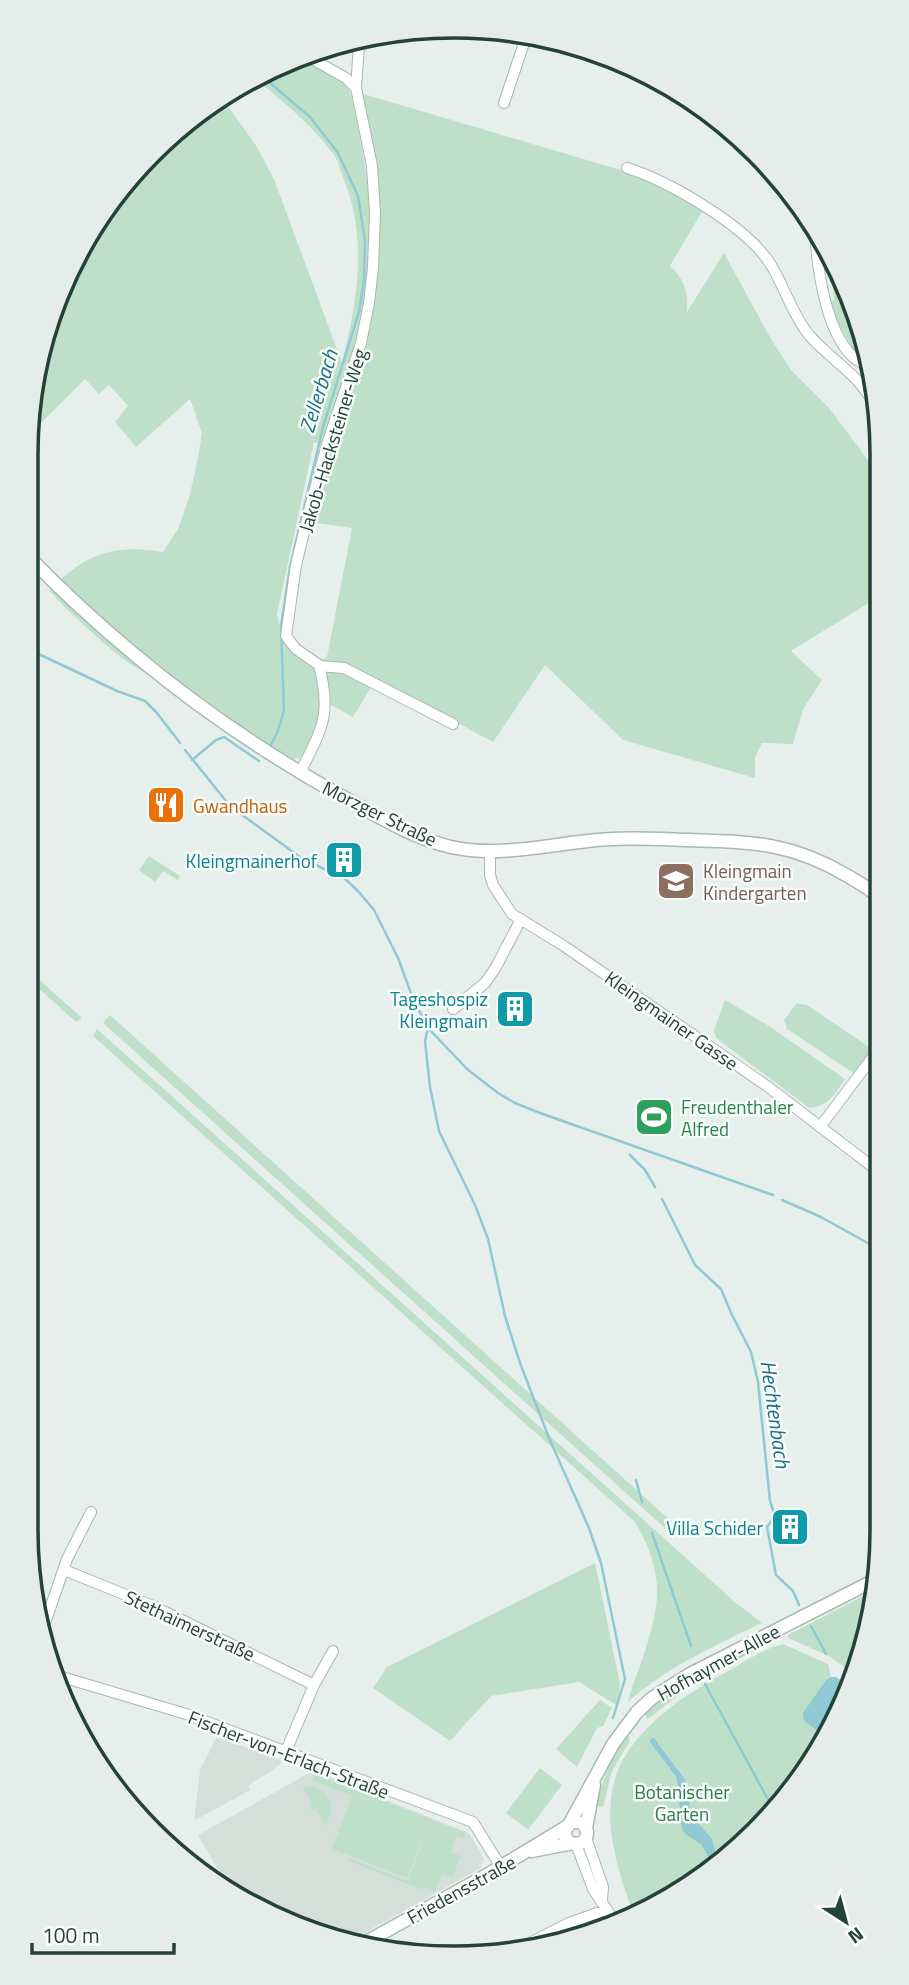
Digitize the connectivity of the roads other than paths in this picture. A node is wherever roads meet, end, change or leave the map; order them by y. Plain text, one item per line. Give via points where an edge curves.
1 (524, 44) edge
2 (359, 50) edge
3 (318, 62) edge
4 (356, 88) junction
5 (504, 103) dead end
6 (627, 168) dead end
7 (819, 254) edge
8 (860, 362) edge
9 (866, 391) edge
10 (39, 567) edge
11 (319, 666) junction
12 (453, 724) dead end
13 (300, 773) junction
14 (490, 852) junction
15 (870, 887) edge
16 (521, 919) junction
17 (453, 1009) dead end
18 (870, 1061) edge
19 (820, 1127) junction
20 (870, 1165) edge
21 (91, 1512) dead end
22 (64, 1570) junction
23 (867, 1584) edge
24 (47, 1617) edge
25 (333, 1651) dead end
26 (66, 1678) edge
27 (314, 1685) junction
28 (286, 1751) junction
29 (595, 1778) junction
30 (569, 1825) junction
31 (580, 1838) junction
32 (526, 1853) junction
33 (502, 1867) junction
34 (604, 1905) junction
35 (611, 1916) edge
36 (372, 1939) edge
37 (536, 1939) edge

1 - 5 street
2 - 4 street
3 - 4 street
4 - 11 street, Jakob-Hacksteiner-Weg via 372,166 375,213 369,303 311,503 286,636
6 - 9 street via 724,217 742,233 771,264 811,337
7 - 8 street via 828,309 848,351
10 - 13 street, Morzger Straße via 149,667
11 - 12 street via 344,668
11 - 13 street via 326,716
13 - 14 street, Morzger Straße via 417,836 449,847
14 - 15 street, Morzger Straße via 619,839 757,843 806,854
14 - 16 street, Kleingmainer Gasse via 493,885 512,914
16 - 17 street via 485,983
16 - 19 street, Kleingmainer Gasse
18 - 19 street
19 - 20 street, Kleingmainer Gasse
21 - 22 street
22 - 24 street
22 - 27 street, Stethaimerstraße via 153,1606
23 - 29 street, Hofhaymer-Allee via 661,1691 619,1734
25 - 27 street
26 - 28 street, Fischer-von-Erlach-Straße via 186,1714
27 - 28 street
28 - 33 street, Fischer-von-Erlach-Straße via 473,1822
29 - 30 street, Hofhaymer-Allee
29 - 31 street, Hofhaymer-Allee
30 - 31 street via 566,1836
30 - 31 street via 581,1823
30 - 32 street, Friedensstraße
31 - 32 street, Friedensstraße
31 - 34 street via 593,1889
32 - 33 street, Friedensstraße
33 - 36 street, Friedensstraße
34 - 35 street
34 - 37 street

